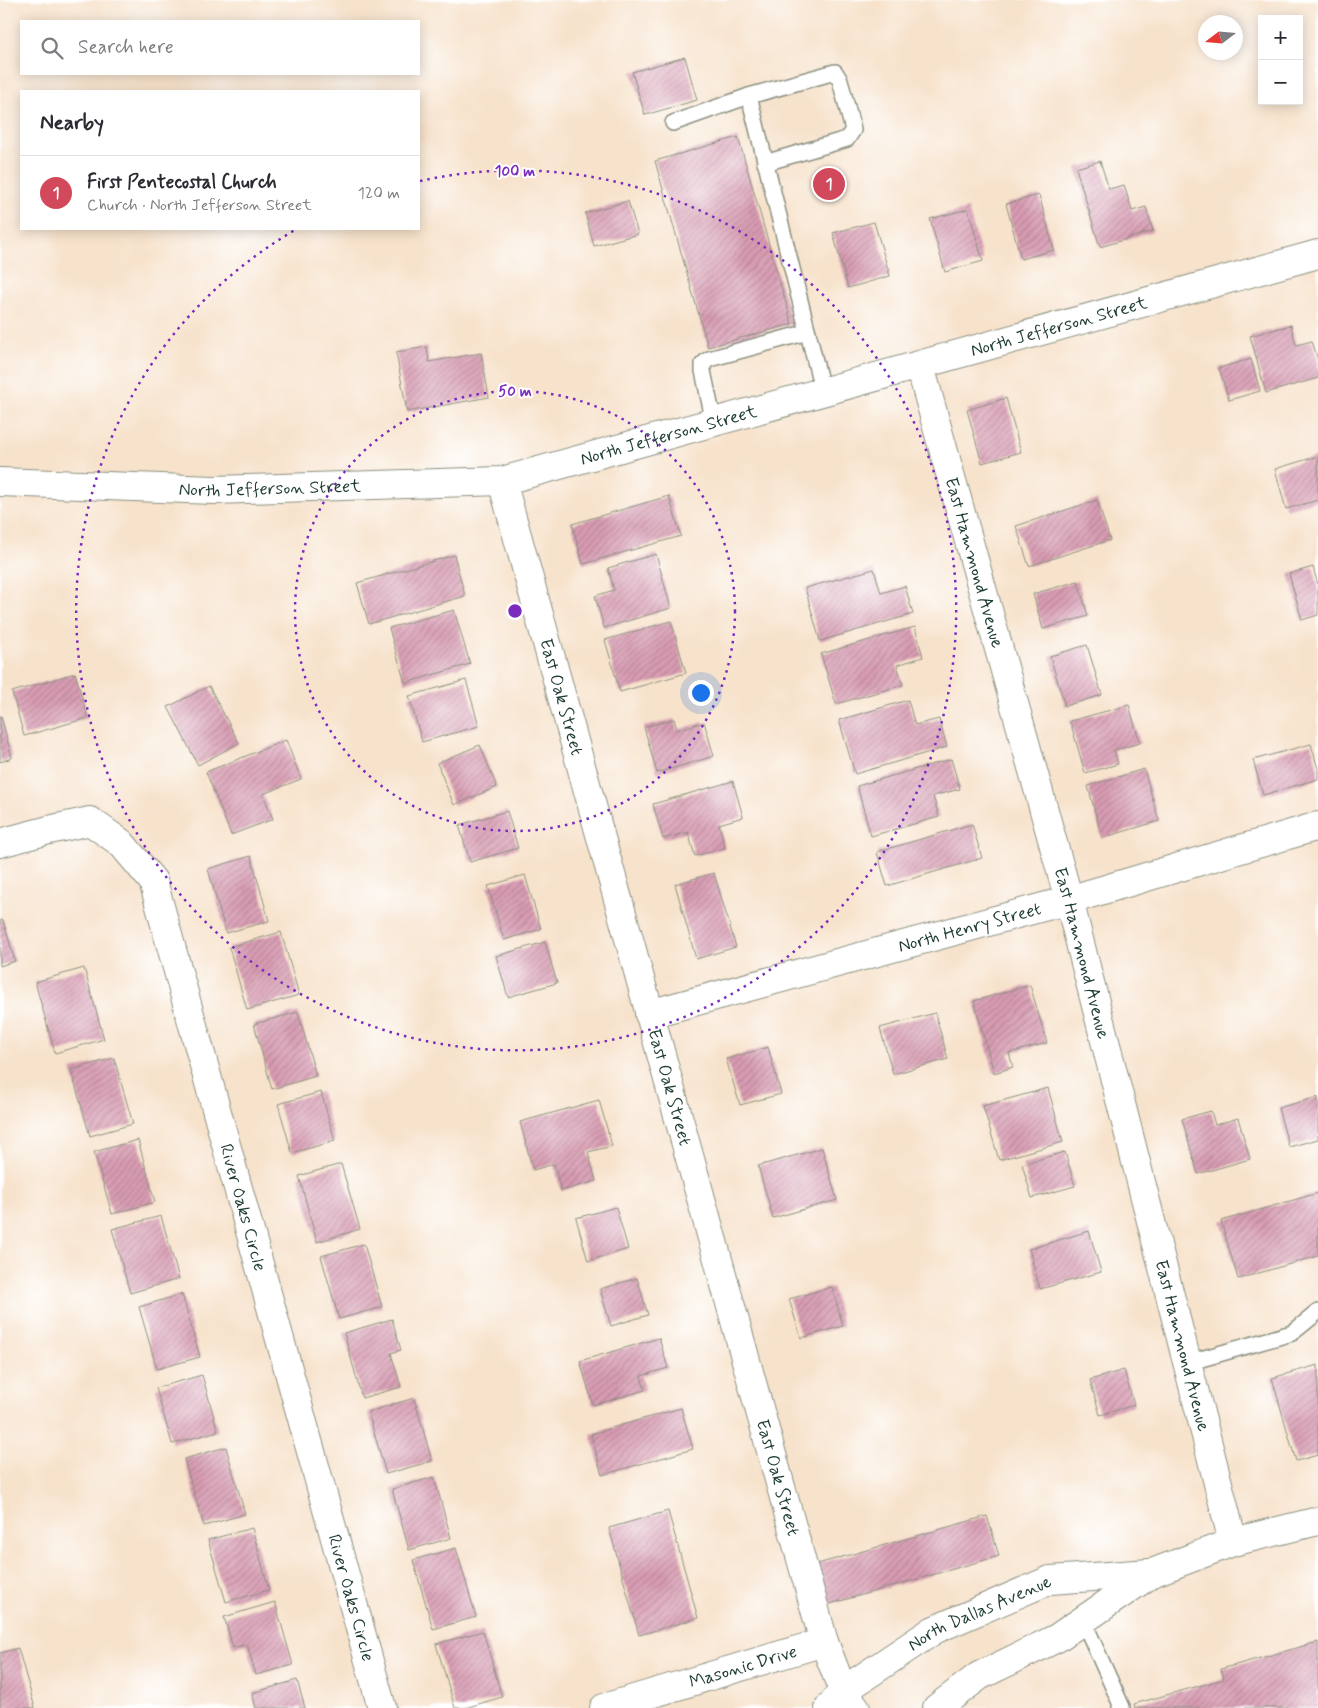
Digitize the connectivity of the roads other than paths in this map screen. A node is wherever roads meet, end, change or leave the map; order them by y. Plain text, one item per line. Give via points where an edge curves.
1 (749, 96) junction
2 (672, 123) dead end
3 (765, 164) junction
4 (1318, 254) edge
5 (808, 332) junction
6 (920, 366) junction
7 (823, 393) junction
8 (714, 423) junction
9 (0, 482) edge
10 (502, 482) junction
11 (1318, 826) edge
12 (0, 844) edge
13 (1069, 900) junction
14 (649, 1014) junction
15 (1318, 1312) edge
16 (1187, 1363) junction
17 (1318, 1521) edge
18 (1233, 1542) junction
19 (1152, 1573) junction
20 (1082, 1620) junction
21 (824, 1642) junction
22 (843, 1702) edge
23 (382, 1708) edge
24 (604, 1708) edge
25 (937, 1708) edge
26 (1120, 1708) edge

1 - 2 lane
1 - 3 lane
1 - 3 lane via 835,72 853,130 842,141
3 - 5 lane
4 - 6 street, North Jefferson Street
5 - 7 lane
5 - 8 lane via 709,359 703,371
6 - 7 street, North Jefferson Street
6 - 13 street, East Hammond Avenue
7 - 8 street, North Jefferson Street
8 - 10 street, North Jefferson Street
9 - 10 street, North Jefferson Street via 214,490
10 - 14 street, East Oak Street
11 - 13 street, North Henry Street
12 - 23 street, River Oaks Circle via 90,821 121,844 153,881
13 - 14 street, North Henry Street
13 - 16 street, East Hammond Avenue
14 - 21 street, East Oak Street
15 - 16 lane via 1292,1333
16 - 18 street, East Hammond Avenue
17 - 18 street, North Dallas Avenue
18 - 19 street, North Dallas Avenue
19 - 20 street, North Dallas Avenue
19 - 22 street, North Dallas Avenue via 1050,1580 934,1630
20 - 25 street, North Dallas Avenue via 1057,1638 979,1676
20 - 26 lane
21 - 22 street, East Oak Street
21 - 24 street, Masonic Drive

